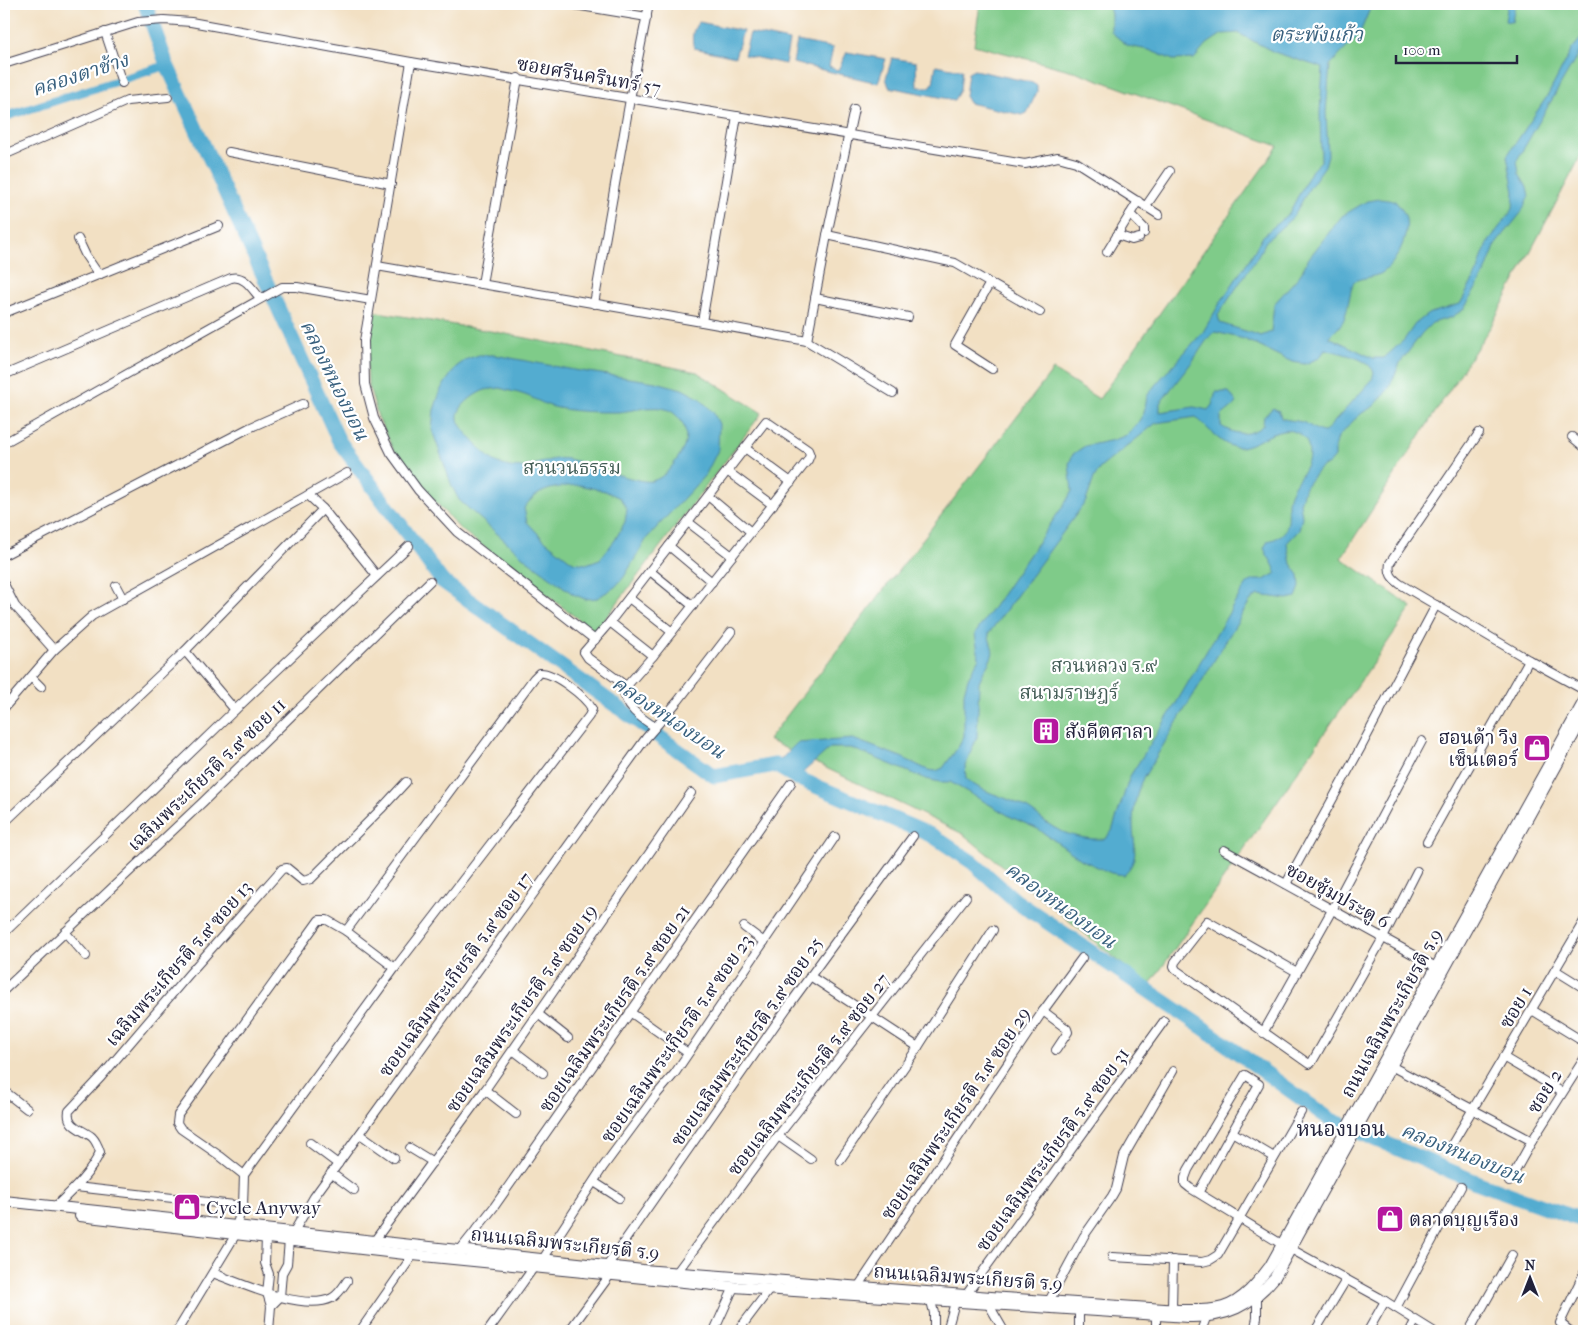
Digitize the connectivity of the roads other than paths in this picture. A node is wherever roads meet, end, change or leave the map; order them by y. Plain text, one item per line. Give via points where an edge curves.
1 (569, 4) edge
2 (649, 4) edge
3 (647, 17) junction
4 (105, 32) junction
5 (411, 62) junction
6 (4, 64) edge
7 (518, 78) junction
8 (122, 83) dead end
9 (168, 97) dead end
10 (630, 99) junction
11 (854, 109) dead end
12 (737, 116) junction
13 (848, 134) junction
14 (229, 152) dead end
15 (4, 155) edge
16 (1170, 171) dead end
17 (391, 184) junction
18 (1138, 201) junction
19 (1146, 206) junction
20 (1130, 214) junction
21 (1159, 215) dead end
22 (219, 226) dead end
23 (827, 235) junction
24 (1117, 235) junction
25 (78, 239) dead end
26 (1107, 252) dead end
27 (377, 266) junction
28 (99, 275) junction
29 (990, 283) junction
30 (482, 284) junction
31 (260, 298) junction
32 (815, 298) junction
33 (372, 300) junction
34 (594, 304) junction
35 (1040, 312) dead end
36 (4, 313) edge
37 (908, 317) dead end
38 (702, 322) junction
39 (807, 342) junction
40 (992, 369) dead end
41 (4, 375) edge
42 (893, 393) dead end
43 (303, 404) dead end
44 (1479, 433) dead end
45 (1572, 437) dead end
46 (4, 443) edge
47 (1584, 447) edge
48 (745, 448) junction
49 (727, 471) junction
50 (347, 473) dead end
51 (791, 482) junction
52 (308, 495) junction
53 (708, 496) junction
54 (773, 505) junction
55 (323, 509) junction
56 (688, 522) junction
57 (751, 532) junction
58 (409, 546) dead end
59 (669, 546) junction
60 (4, 555) edge
61 (732, 556) junction
62 (650, 571) junction
63 (378, 576) junction
64 (430, 581) dead end
65 (712, 582) junction
66 (4, 584) edge
67 (116, 586) dead end
68 (629, 598) junction
69 (123, 599) junction
70 (1436, 605) junction
71 (692, 606) junction
72 (610, 622) junction
73 (672, 632) junction
74 (731, 632) dead end
75 (595, 640) junction
76 (54, 650) junction
77 (185, 651) junction
78 (653, 656) junction
79 (1529, 660) junction
80 (31, 676) junction
81 (626, 686) junction
82 (41, 688) dead end
83 (1584, 690) edge
84 (1584, 701) edge
85 (4, 708) edge
86 (235, 710) junction
87 (1584, 716) edge
88 (654, 728) junction
89 (1422, 741) dead end
90 (406, 782) dead end
91 (791, 783) dead end
92 (691, 793) dead end
93 (4, 822) edge
94 (913, 836) dead end
95 (835, 837) dead end
96 (1427, 842) dead end
97 (1224, 850) dead end
98 (1418, 870) dead end
99 (1286, 884) junction
100 (966, 897) dead end
101 (1332, 910) junction
102 (1584, 921) edge
103 (744, 927) dead end
104 (994, 930) dead end
105 (346, 931) junction
106 (65, 932) junction
107 (1582, 932) edge
108 (4, 933) edge
109 (1382, 938) junction
110 (764, 942) junction
111 (86, 956) dead end
112 (1082, 958) dead end
113 (1436, 967) junction
114 (395, 968) junction
115 (1555, 970) junction
116 (1297, 972) junction
117 (810, 976) junction
118 (1584, 988) edge
119 (4, 990) edge
120 (1532, 1010) junction
121 (1043, 1011) junction
122 (630, 1012) junction
123 (538, 1014) junction
124 (872, 1017) junction
125 (1164, 1021) dead end
126 (1264, 1033) junction
127 (568, 1038) dead end
128 (1584, 1042) edge
129 (918, 1047) junction
130 (513, 1050) junction
131 (1056, 1050) dead end
132 (688, 1053) junction
133 (1503, 1057) junction
134 (1584, 1059) edge
135 (1392, 1066) junction
136 (1173, 1071) dead end
137 (543, 1073) dead end
138 (485, 1090) junction
139 (4, 1091) edge
140 (1562, 1092) junction
141 (27, 1109) dead end
142 (1472, 1109) junction
143 (1301, 1112) dead end
144 (516, 1114) dead end
145 (1232, 1132) junction
146 (360, 1134) junction
147 (1348, 1135) junction
148 (778, 1136) junction
149 (1532, 1140) junction
150 (310, 1143) dead end
151 (1451, 1146) dead end
152 (410, 1148) dead end
153 (1274, 1157) junction
154 (394, 1158) dead end
155 (812, 1159) dead end
156 (840, 1160) dead end
157 (433, 1162) junction
158 (338, 1164) junction
159 (331, 1174) junction
160 (244, 1175) junction
161 (594, 1182) junction
162 (1509, 1182) dead end
163 (76, 1187) junction
164 (1461, 1187) dead end
165 (354, 1190) dead end
166 (1198, 1193) junction
167 (619, 1198) dead end
168 (6, 1204) edge
169 (56, 1206) junction
170 (243, 1206) junction
171 (1239, 1218) junction
172 (236, 1230) junction
173 (292, 1236) junction
174 (266, 1238) junction
175 (375, 1240) junction
176 (1287, 1247) junction
177 (460, 1250) junction
178 (413, 1255) junction
179 (1512, 1255) dead end
180 (1112, 1258) dead end
181 (543, 1259) junction
182 (1173, 1260) junction
183 (534, 1267) junction
184 (608, 1270) junction
185 (677, 1272) junction
186 (213, 1273) junction
187 (1584, 1273) edge
188 (1346, 1280) junction
189 (347, 1281) dead end
190 (734, 1287) junction
191 (858, 1287) junction
192 (769, 1290) junction
193 (267, 1294) junction
194 (966, 1295) junction
195 (1257, 1296) junction
196 (280, 1297) junction
197 (930, 1300) junction
198 (1049, 1301) junction
199 (955, 1302) junction
200 (1385, 1302) junction
201 (989, 1305) junction
202 (271, 1306) junction
203 (1396, 1308) junction
204 (1172, 1309) junction
205 (1079, 1311) junction
206 (1156, 1315) junction
207 (1206, 1318) junction
208 (1415, 1321) junction
209 (177, 1331) edge
210 (269, 1331) edge
211 (360, 1331) edge
212 (488, 1331) edge
213 (569, 1331) edge
214 (714, 1331) edge
215 (738, 1331) edge
216 (936, 1331) edge
217 (947, 1331) edge
218 (1004, 1331) edge
219 (1079, 1331) edge
220 (1154, 1331) edge
221 (1202, 1331) edge
222 (1254, 1331) edge
223 (1315, 1331) edge
224 (1368, 1331) edge
225 (1410, 1331) edge
226 (1433, 1331) edge
227 (1469, 1331) edge
228 (1570, 1331) edge

1 - 3 street
2 - 3 street
3 - 10 street
4 - 5 street, ซอยศรีนครินทร์ 57 via 138,22 192,22
4 - 6 street, ซอยศรีนครินทร์ 57
4 - 8 street
5 - 7 street, ซอยศรีนครินทร์ 57
5 - 17 street
7 - 10 street, ซอยศรีนครินทร์ 57
7 - 30 street
9 - 15 street via 127,101
10 - 12 street, ซอยศรีนครินทร์ 57
10 - 34 street
11 - 13 street
12 - 13 street, ซอยศรีนครินทร์ 57
12 - 38 street
13 - 18 street, ซอยศรีนครินทร์ 57 via 1025,164 1058,157 1067,159
13 - 23 street
14 - 17 street
16 - 19 street
17 - 27 street
18 - 19 street, ซอยศรีนครินทร์ 57
18 - 20 street
19 - 21 street, ซอยศรีนครินทร์ 57
20 - 24 street
20 - 24 street via 1143,227 1141,236 1132,240
22 - 28 street
23 - 29 street via 955,263
23 - 32 street
24 - 26 street
25 - 28 street
27 - 30 street
27 - 33 street
28 - 36 street
29 - 35 street
29 - 40 street via 955,345
30 - 34 street
31 - 33 street via 282,287 297,287
31 - 41 street via 238,276
31 - 46 street
32 - 37 street
32 - 39 street
33 - 75 street via 364,342 364,384 374,418 391,453 418,490 457,532
34 - 38 street
38 - 39 street
39 - 42 street
43 - 60 street via 249,428
44 - 70 street via 1390,563 1392,578
45 - 47 street
48 - 49 street
48 - 51 street
48 - 51 street via 766,421 808,450 808,460
49 - 53 street
49 - 54 street
50 - 52 street
51 - 54 street
52 - 55 street
52 - 69 street
53 - 56 street
53 - 57 street
54 - 57 street
55 - 63 street
55 - 77 street
56 - 59 street
56 - 61 street
57 - 61 street
58 - 63 street
59 - 62 street
59 - 65 street
61 - 65 street
62 - 68 street
62 - 71 street
63 - 86 street
64 - 106 street, เฉลิมพระเกียรติ ร.๙ ซอย 11
65 - 71 street
66 - 76 street via 15,606
67 - 69 street
68 - 72 street
68 - 73 street
69 - 76 street via 92,616
70 - 79 street
70 - 99 street
71 - 73 street
72 - 75 street
72 - 78 street
73 - 78 street
74 - 88 street, ซอยเฉลิมพระเกียรติ ร.๙ ซอย 17
75 - 81 street via 584,652 588,658
76 - 80 street
77 - 86 street
77 - 93 street
78 - 81 street
79 - 83 street
79 - 96 street
80 - 82 street
80 - 85 street
81 - 88 street via 624,695 632,710
84 - 113 main road, ถนนเฉลิมพระเกียรติ ร.9
86 - 108 street
87 - 135 main road, ถนนเฉลิมพระเกียรติ ร.9
88 - 146 street, ซอยเฉลิมพระเกียรติ ร.๙ ซอย 17
89 - 101 street
90 - 163 street, เฉลิมพระเกียรติ ร.๙ ซอย 13 via 311,879 304,881 287,868 282,869 69,1111 71,1123 91,1137 100,1152
91 - 122 street, ซอยเฉลิมพระเกียรติ ร.๙ ซอย 21
92 - 123 street, ซอยเฉลิมพระเกียรติ ร.๙ ซอย 19
94 - 117 street, ซอยเฉลิมพระเกียรติ ร.๙ ซอย 25
95 - 110 street, ซอยเฉลิมพระเกียรติ ร.๙ ซอย 23
97 - 99 street, ซอยซุ้มประตู 6
98 - 109 street
99 - 101 street, ซอยซุ้มประตู 6
100 - 124 street, ซอยเฉลิมพระเกียรติ ร.๙ ซอย 27
101 - 109 street, ซอยซุ้มประตู 6
101 - 116 street
102 - 107 street, ซอย 1
103 - 110 street
104 - 129 street
105 - 114 street
105 - 114 street via 534,678 544,672 564,683 589,704 592,709 588,716
105 - 160 street via 327,920 319,920 178,1115 176,1123 181,1129
106 - 111 street
106 - 119 street, เฉลิมพระเกียรติ ร.๙ ซอย 11
107 - 115 street, ซอย 1
109 - 113 street, ซอยซุ้มประตู 6
109 - 126 street via 1312,1062 1307,1064
110 - 132 street, ซอยเฉลิมพระเกียรติ ร.๙ ซอย 23
112 - 121 street, ซอยเฉลิมพระเกียรติ ร.๙ ซอย 29
113 - 147 main road, ถนนเฉลิมพระเกียรติ ร.9 via 1352,1119
114 - 160 street
115 - 118 street
115 - 120 street, ซอย 1
116 - 126 street
116 - 126 street via 1207,921 1175,962 1176,970
117 - 124 street
117 - 184 street, ซอยเฉลิมพระเกียรติ ร.๙ ซอย 25
120 - 128 street
120 - 133 street, ซอย 1
121 - 131 street via 1067,1029
121 - 191 street, ซอยเฉลิมพระเกียรติ ร.๙ ซอย 29
122 - 132 street
122 - 177 street, ซอยเฉลิมพระเกียรติ ร.๙ ซอย 21 via 494,1207
123 - 127 street
123 - 130 street, ซอยเฉลิมพระเกียรติ ร.๙ ซอย 19
124 - 129 street
124 - 148 street, ซอยเฉลิมพระเกียรติ ร.๙ ซอย 27
125 - 194 street, ซอยเฉลิมพระเกียรติ ร.๙ ซอย 31
129 - 156 street
130 - 137 street
130 - 138 street, ซอยเฉลิมพระเกียรติ ร.๙ ซอย 19
132 - 161 street, ซอยเฉลิมพระเกียรติ ร.๙ ซอย 23
133 - 140 street
133 - 142 street, ซอย 1
134 - 140 street, ซอย 2
135 - 142 street
135 - 147 main road, ถนนเฉลิมพระเกียรติ ร.9 via 1364,1115
136 - 198 street via 1124,1156 1116,1189 1084,1236
138 - 144 street
138 - 157 street, ซอยเฉลิมพระเกียรติ ร.๙ ซอย 19
139 - 141 street
140 - 149 street, ซอย 2
142 - 149 street
142 - 151 street, ซอย 1
143 - 153 street
145 - 153 street
145 - 166 street
145 - 166 street via 1259,1084 1245,1075 1188,1170 1185,1184
146 - 154 street
146 - 158 street, ซอยเฉลิมพระเกียรติ ร.๙ ซอย 17
147 - 176 main road, ถนนเฉลิมพระเกียรติ ร.9
148 - 155 street
148 - 185 street, ซอยเฉลิมพระเกียรติ ร.๙ ซอย 27
149 - 162 street, ซอย 2
150 - 158 street
152 - 157 street
153 - 171 street
157 - 175 street, ซอยเฉลิมพระเกียรติ ร.๙ ซอย 19
158 - 159 street, ซอยเฉลิมพระเกียรติ ร.๙ ซอย 17
159 - 165 street
159 - 173 street, ซอยเฉลิมพระเกียรติ ร.๙ ซอย 17
160 - 170 street
161 - 167 street
161 - 181 street, ซอยเฉลิมพระเกียรติ ร.๙ ซอย 23
163 - 169 street, เฉลิมพระเกียรติ ร.๙ ซอย 13
163 - 170 street
164 - 203 street
166 - 171 street
168 - 169 main road, ถนนเฉลิมพระเกียรติ ร.9
168 - 172 main road, ถนนเฉลิมพระเกียรติ ร.9
169 - 172 main road, ถนนเฉลิมพระเกียรติ ร.9
170 - 172 street
171 - 176 street
171 - 182 street via 1218,1255 1202,1262
172 - 173 main road, ถนนเฉลิมพระเกียรติ ร.9
172 - 174 main road, ถนนเฉลิมพระเกียรติ ร.9
172 - 186 street
173 - 174 main road, ถนนเฉลิมพระเกียรติ ร.9
173 - 175 main road, ถนนเฉลิมพระเกียรติ ร.9
173 - 178 main road, ถนนเฉลิมพระเกียรติ ร.9
173 - 196 street via 282,1273
174 - 193 street
175 - 177 main road, ถนนเฉลิมพระเกียรติ ร.9
176 - 188 street
176 - 195 main road, ถนนเฉลิมพระเกียรติ ร.9 via 1275,1277
176 - 204 main road, ถนนเฉลิมพระเกียรติ ร.9 via 1259,1281 1223,1307
177 - 181 main road, ถนนเฉลิมพระเกียรติ ร.9
178 - 183 main road, ถนนเฉลิมพระเกียรติ ร.9
178 - 211 street
179 - 227 street
180 - 182 street
181 - 184 main road, ถนนเฉลิมพระเกียรติ ร.9
182 - 204 street
183 - 184 main road, ถนนเฉลิมพระเกียรติ ร.9
183 - 212 street
184 - 185 main road, ถนนเฉลิมพระเกียรติ ร.9
184 - 190 main road, ถนนเฉลิมพระเกียรติ ร.9
184 - 213 street, ซอยเฉลิมพระเกียรติ ร.๙ ซอย 25
185 - 191 main road, ถนนเฉลิมพระเกียรติ ร.9
186 - 193 street
186 - 209 street
187 - 228 street via 1560,1323
188 - 200 street
188 - 223 street
189 - 196 street via 342,1290 325,1300 315,1302
190 - 192 main road, ถนนเฉลิมพระเกียรติ ร.9
190 - 214 street
191 - 194 main road, ถนนเฉลิมพระเกียรติ ร.9
192 - 197 main road, ถนนเฉลิมพระเกียรติ ร.9
192 - 215 street
193 - 196 street
193 - 202 street
194 - 198 main road, ถนนเฉลิมพระเกียรติ ร.9
195 - 207 main road, ถนนเฉลิมพระเกียรติ ร.9 via 1240,1308
195 - 222 street
196 - 202 street
197 - 199 main road, ถนนเฉลิมพระเกียรติ ร.9
197 - 216 street
198 - 204 main road, ถนนเฉลิมพระเกียรติ ร.9
199 - 201 main road, ถนนเฉลิมพระเกียรติ ร.9
199 - 217 street
200 - 203 street
200 - 224 street
201 - 205 main road, ถนนเฉลิมพระเกียรติ ร.9
201 - 218 street
202 - 210 street
203 - 208 street
205 - 206 main road, ถนนเฉลิมพระเกียรติ ร.9
205 - 219 street
206 - 207 main road, ถนนเฉลิมพระเกียรติ ร.9
206 - 220 street
207 - 221 street
208 - 225 street
208 - 226 street

